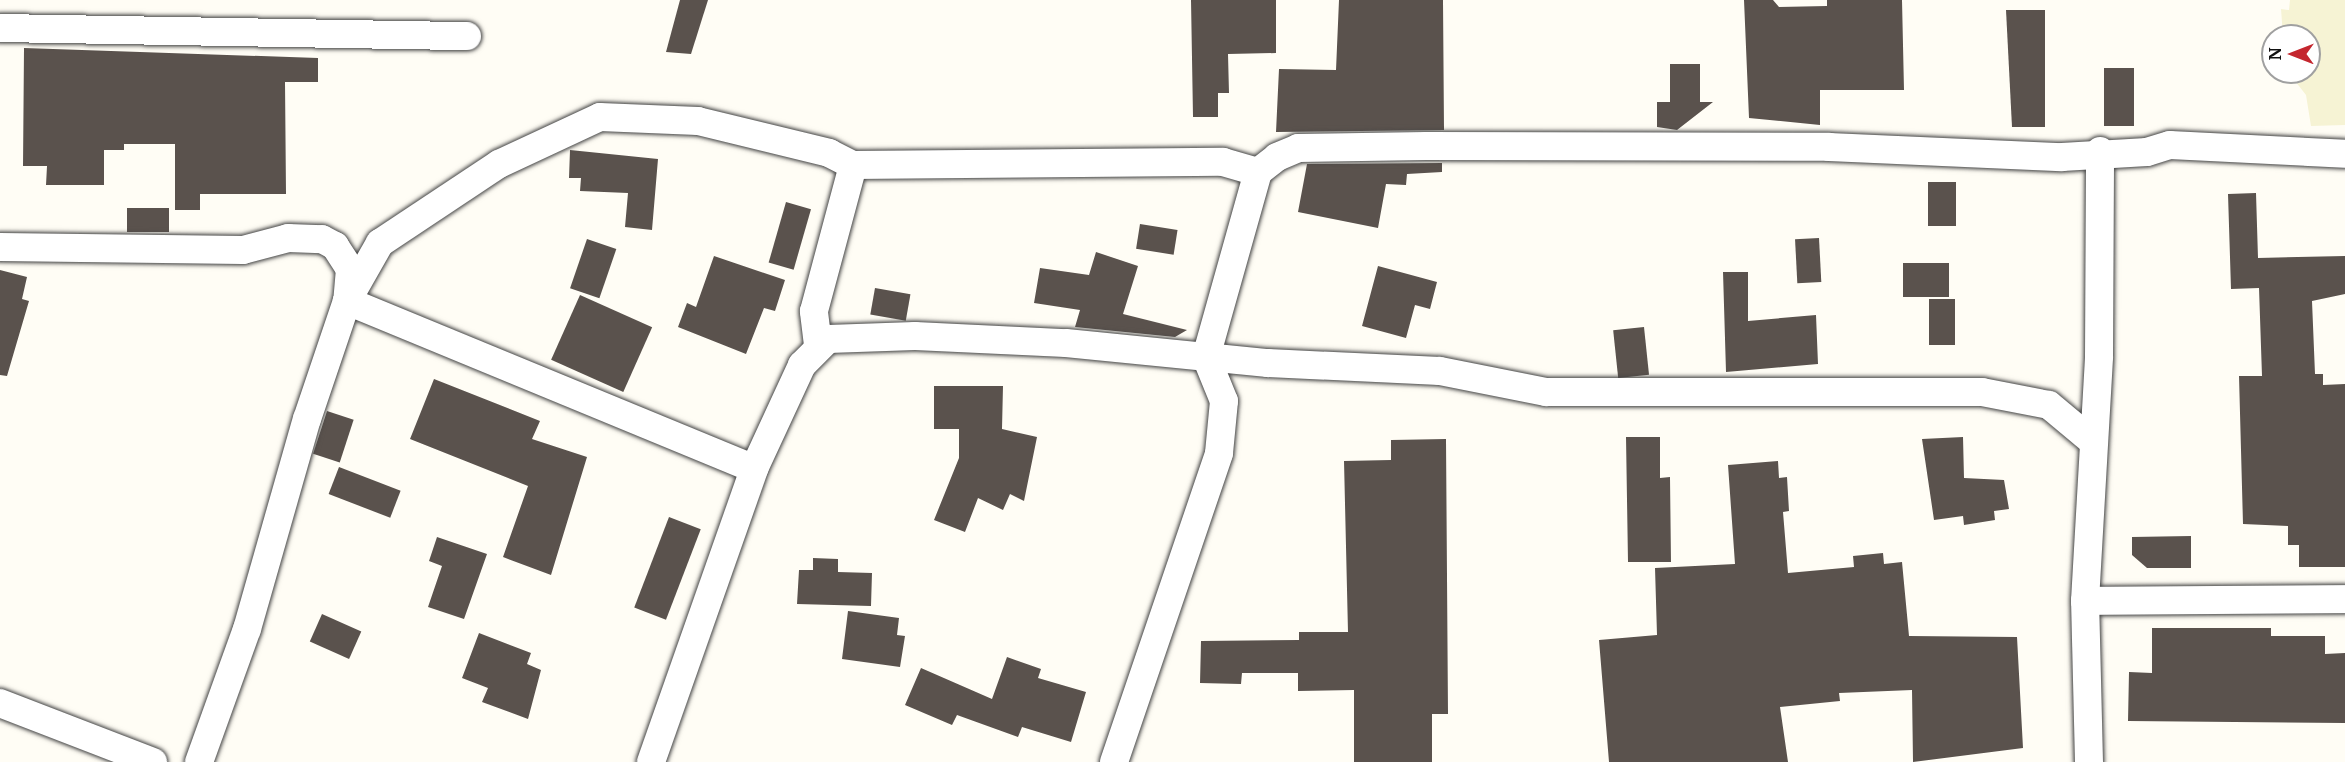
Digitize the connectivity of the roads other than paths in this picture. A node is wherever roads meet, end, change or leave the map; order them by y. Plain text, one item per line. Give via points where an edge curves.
1 (0, 28) edge
2 (467, 36) dead end
3 (2100, 151) junction
4 (2345, 154) edge
5 (854, 165) junction
6 (1258, 172) junction
7 (0, 247) edge
8 (347, 301) junction
9 (818, 345) junction
10 (1206, 357) junction
11 (2091, 440) junction
12 (754, 469) junction
13 (2345, 599) edge
14 (2085, 601) junction
15 (0, 703) edge
16 (153, 762) edge
17 (199, 762) edge
18 (651, 762) edge
19 (1114, 762) edge
20 (2089, 762) edge

1 - 2 street
3 - 4 street via 2147,152 2170,145
3 - 6 street via 2062,157 1829,147 1298,148
3 - 11 street via 2099,356
5 - 6 street via 1223,162
5 - 8 street via 829,153 698,121 600,117 498,164 380,243
5 - 9 street via 814,310
6 - 10 street
7 - 8 street via 243,250 288,238 322,239 335,246 350,269
8 - 12 street
8 - 17 street via 247,629
9 - 10 street via 846,335 960,337
9 - 12 street via 802,365
10 - 11 street via 1440,371 1554,393 1982,392 2049,405
10 - 19 street via 1224,401 1219,453
11 - 14 street
12 - 18 street
13 - 14 street
14 - 20 street
15 - 16 street

